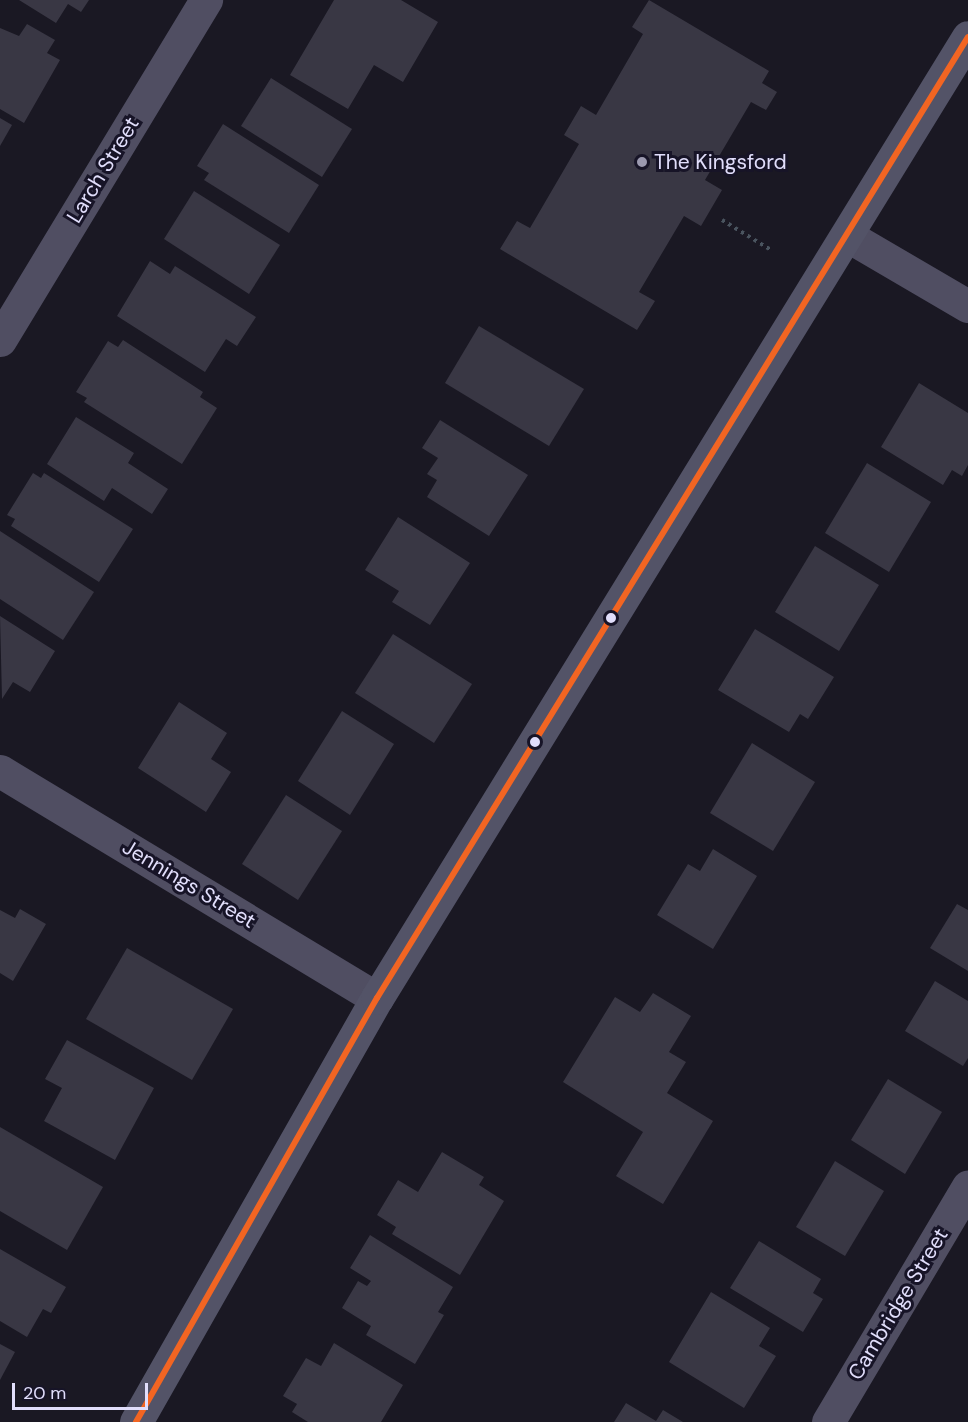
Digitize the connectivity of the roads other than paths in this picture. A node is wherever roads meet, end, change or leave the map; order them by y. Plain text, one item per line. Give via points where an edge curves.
1 (206, 0) edge
2 (968, 37) edge
3 (848, 236) junction
4 (968, 306) edge
5 (0, 340) edge
6 (0, 771) edge
7 (377, 998) junction
8 (968, 1186) edge
9 (136, 1422) edge
10 (828, 1422) edge

1 - 5 street, Larch Street
2 - 3 main road
3 - 4 street
3 - 7 main road
6 - 7 street, Jennings Street
7 - 9 main road
8 - 10 street, Cambridge Street

